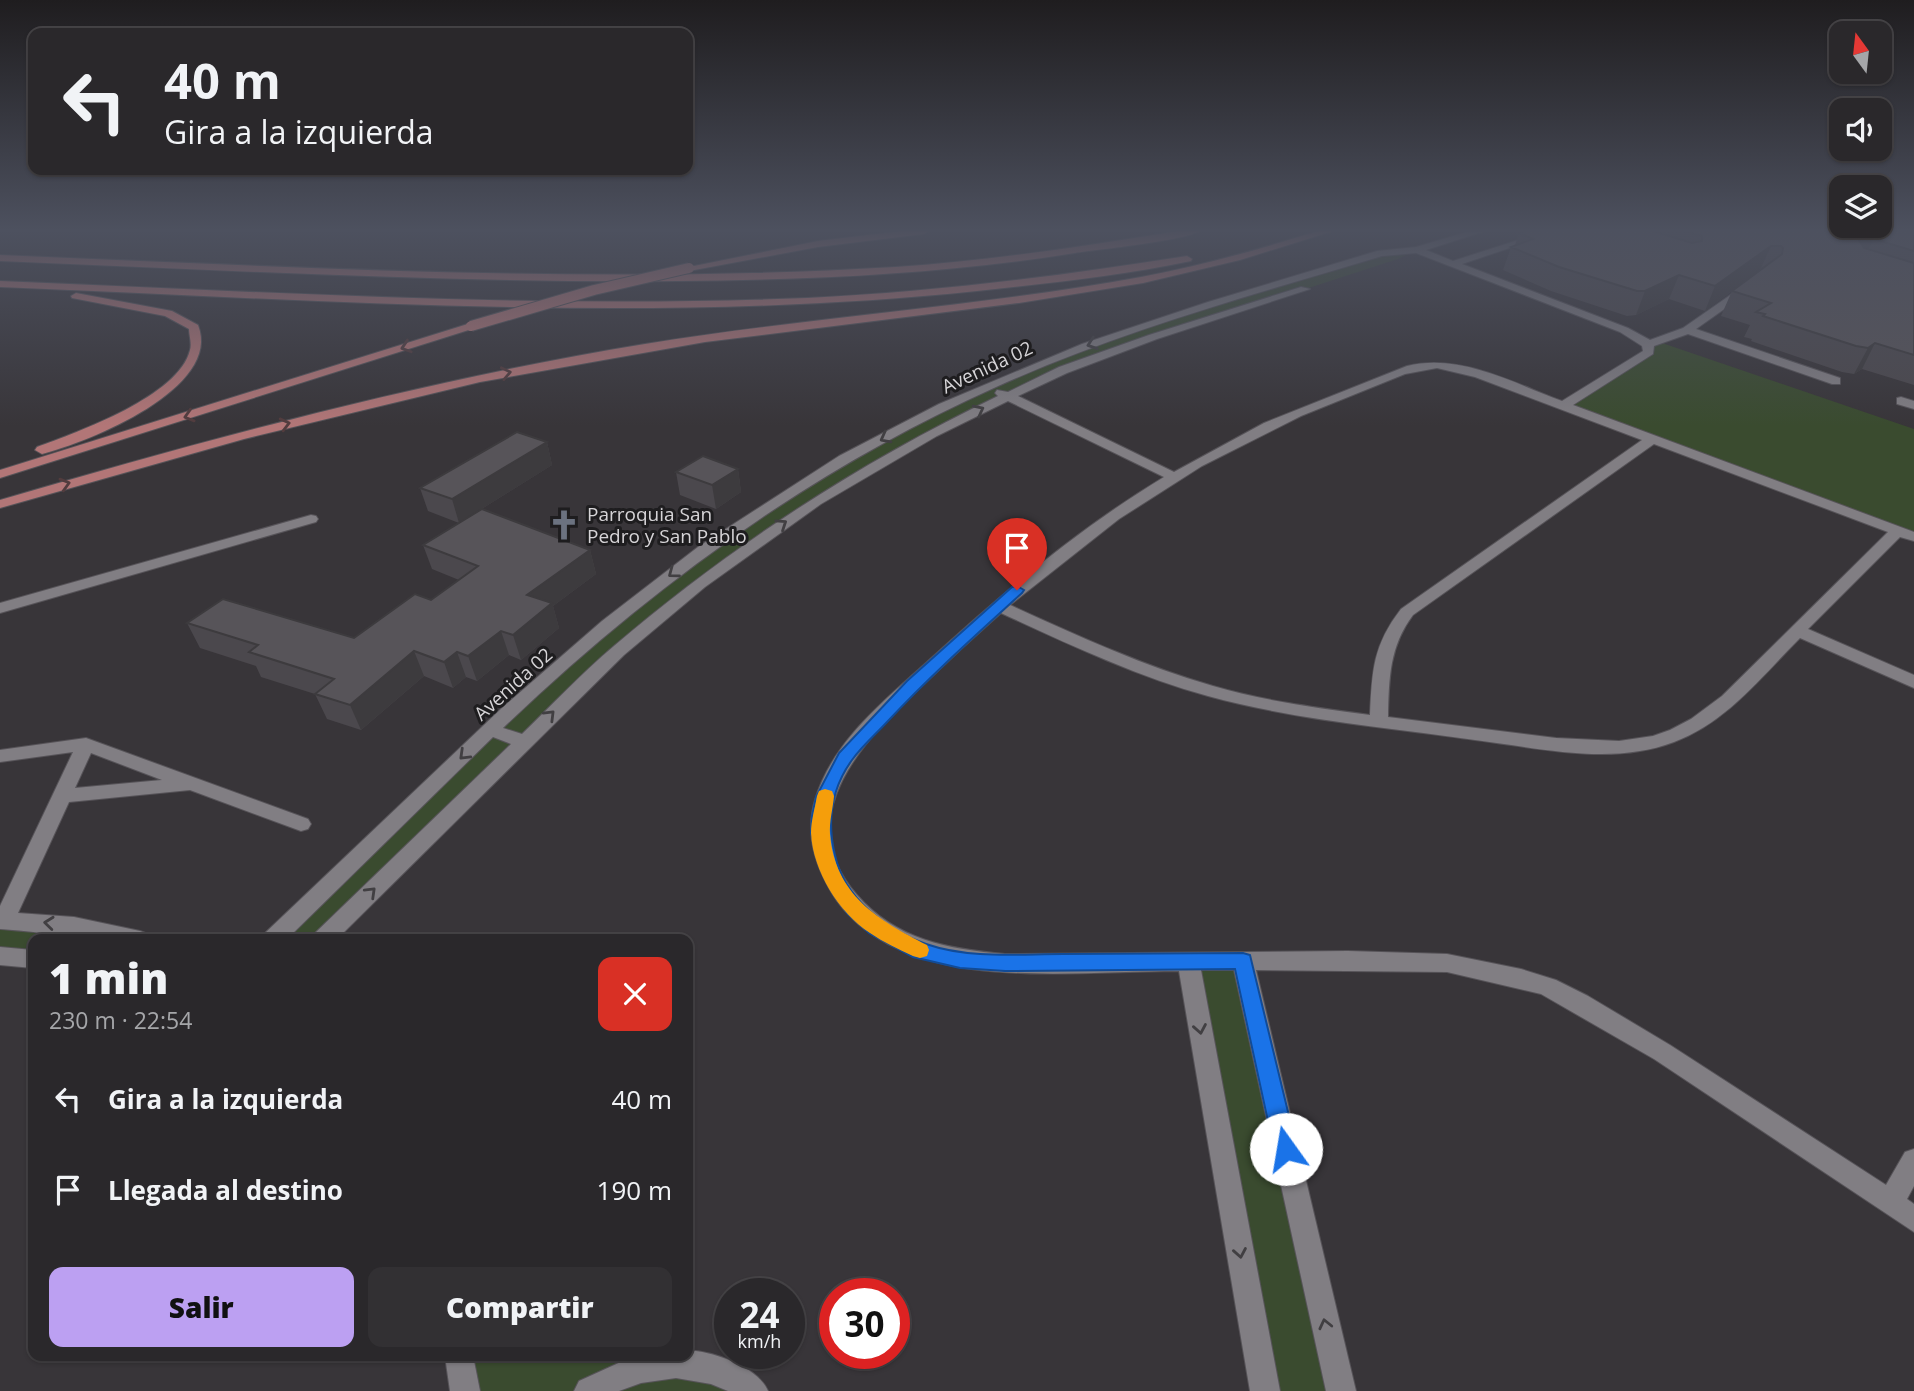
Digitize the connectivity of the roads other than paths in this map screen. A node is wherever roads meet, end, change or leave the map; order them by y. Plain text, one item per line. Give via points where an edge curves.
1 (71, 296) edge
2 (328, 296) edge
3 (574, 296) edge
4 (875, 296) edge
5 (1036, 296) edge
6 (1242, 296) edge
7 (1283, 296) edge
8 (1536, 296) edge
9 (1737, 296) edge
10 (1690, 331) junction
11 (1648, 344) junction
12 (1836, 381) dead end
13 (988, 387) junction
14 (1006, 396) junction
15 (1563, 406) junction
16 (1652, 439) junction
17 (0, 465) edge
18 (0, 474) edge
19 (1174, 477) junction
20 (0, 504) edge
21 (311, 519) dead end
22 (1898, 531) junction
23 (1914, 537) edge
24 (999, 606) junction
25 (0, 608) edge
26 (1798, 631) junction
27 (1914, 682) edge
28 (1379, 721) junction
29 (491, 730) junction
30 (524, 742) junction
31 (86, 744) junction
32 (0, 756) edge
33 (191, 784) junction
34 (61, 796) junction
35 (301, 824) dead end
36 (2, 920) edge
37 (112, 934) edge
38 (278, 934) edge
39 (328, 934) edge
40 (0, 956) edge
41 (28, 959) edge
42 (1188, 961) junction
43 (1243, 961) junction
44 (1914, 1161) edge
45 (1890, 1203) junction
46 (1914, 1219) edge
47 (460, 1361) edge
48 (699, 1361) edge
49 (756, 1390) edge
50 (465, 1391) edge
51 (589, 1391) edge
52 (1265, 1391) edge
53 (1340, 1391) edge

1 - 17 main road via 168,313 194,327 198,347 186,371 143,405 86,433
2 - 4 main road via 571,304
3 -> 18 main road, bridge
20 -> 5 main road via 178,451 529,368 646,347
6 -> 13 street, Avenida 02 via 1087,346
7 - 14 street, Avenida 02 via 1117,349
8 - 11 street
9 - 10 street
10 - 11 street
10 - 12 street
11 - 15 street via 1649,352
13 - 14 street
13 -> 29 street, Avenida 02 via 872,445 724,537 641,598
14 - 19 street
30 -> 14 street, Avenida 02 via 633,638 772,531 883,460
15 - 16 street
15 - 19 street via 1464,369 1421,366 1282,420
16 - 22 street
16 - 28 street via 1407,612 1385,644
19 - 24 street via 1073,545
21 - 25 street
22 - 23 street
22 - 26 street
24 - 28 street via 1210,691
24 - 42 street via 886,712 852,748 834,776 825,797 820,833 837,886 853,908 895,940 960,960
26 - 27 street
26 - 28 street via 1705,720 1664,740 1605,746 1552,743
29 - 30 street
29 -> 38 street, Avenida 02
39 -> 30 street, Avenida 02
31 - 32 street
31 - 33 street
31 - 34 street
33 - 34 street
33 - 35 street
34 - 36 street
37 -> 36 street
40 - 41 street
42 - 43 street
42 -> 52 street
43 - 45 street via 1447,963 1548,987 1662,1052
53 -> 43 street
44 - 45 street
45 - 46 street
47 - 50 street
48 - 49 street
48 - 51 street via 620,1374

